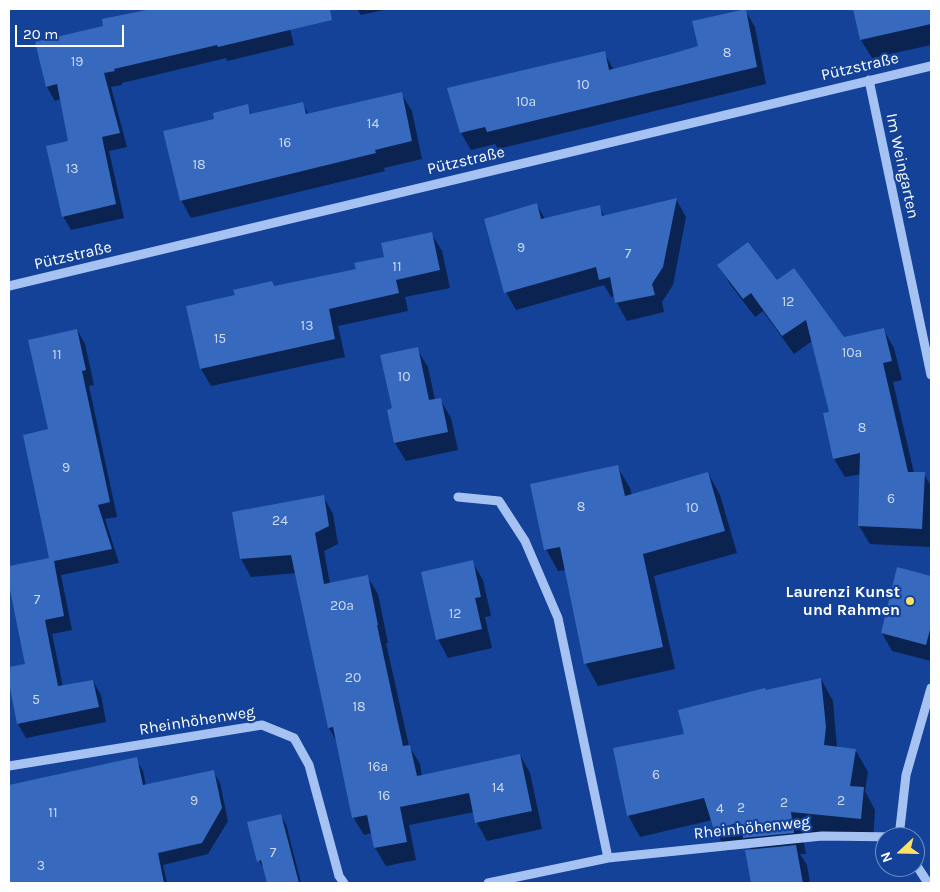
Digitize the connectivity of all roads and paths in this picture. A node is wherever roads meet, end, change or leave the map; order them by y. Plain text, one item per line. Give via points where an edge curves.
1 (931, 66) edge
2 (869, 80) junction
3 (9, 286) edge
4 (931, 375) edge
5 (458, 497) dead end
6 (931, 688) edge
7 (9, 766) edge
8 (900, 827) edge
9 (875, 837) edge
10 (608, 858) junction
11 (344, 883) edge
12 (488, 883) edge

1 - 2 street, Pützstraße
2 - 3 street, Pützstraße
2 - 4 street, Im Weingarten
5 - 10 street via 499,501 526,541 558,618
6 - 8 street via 906,775
7 - 11 street, Rheinhöhenweg via 262,725 294,738 309,765 339,876
9 - 10 street, Rheinhöhenweg via 822,836
10 - 12 street, Rheinhöhenweg

